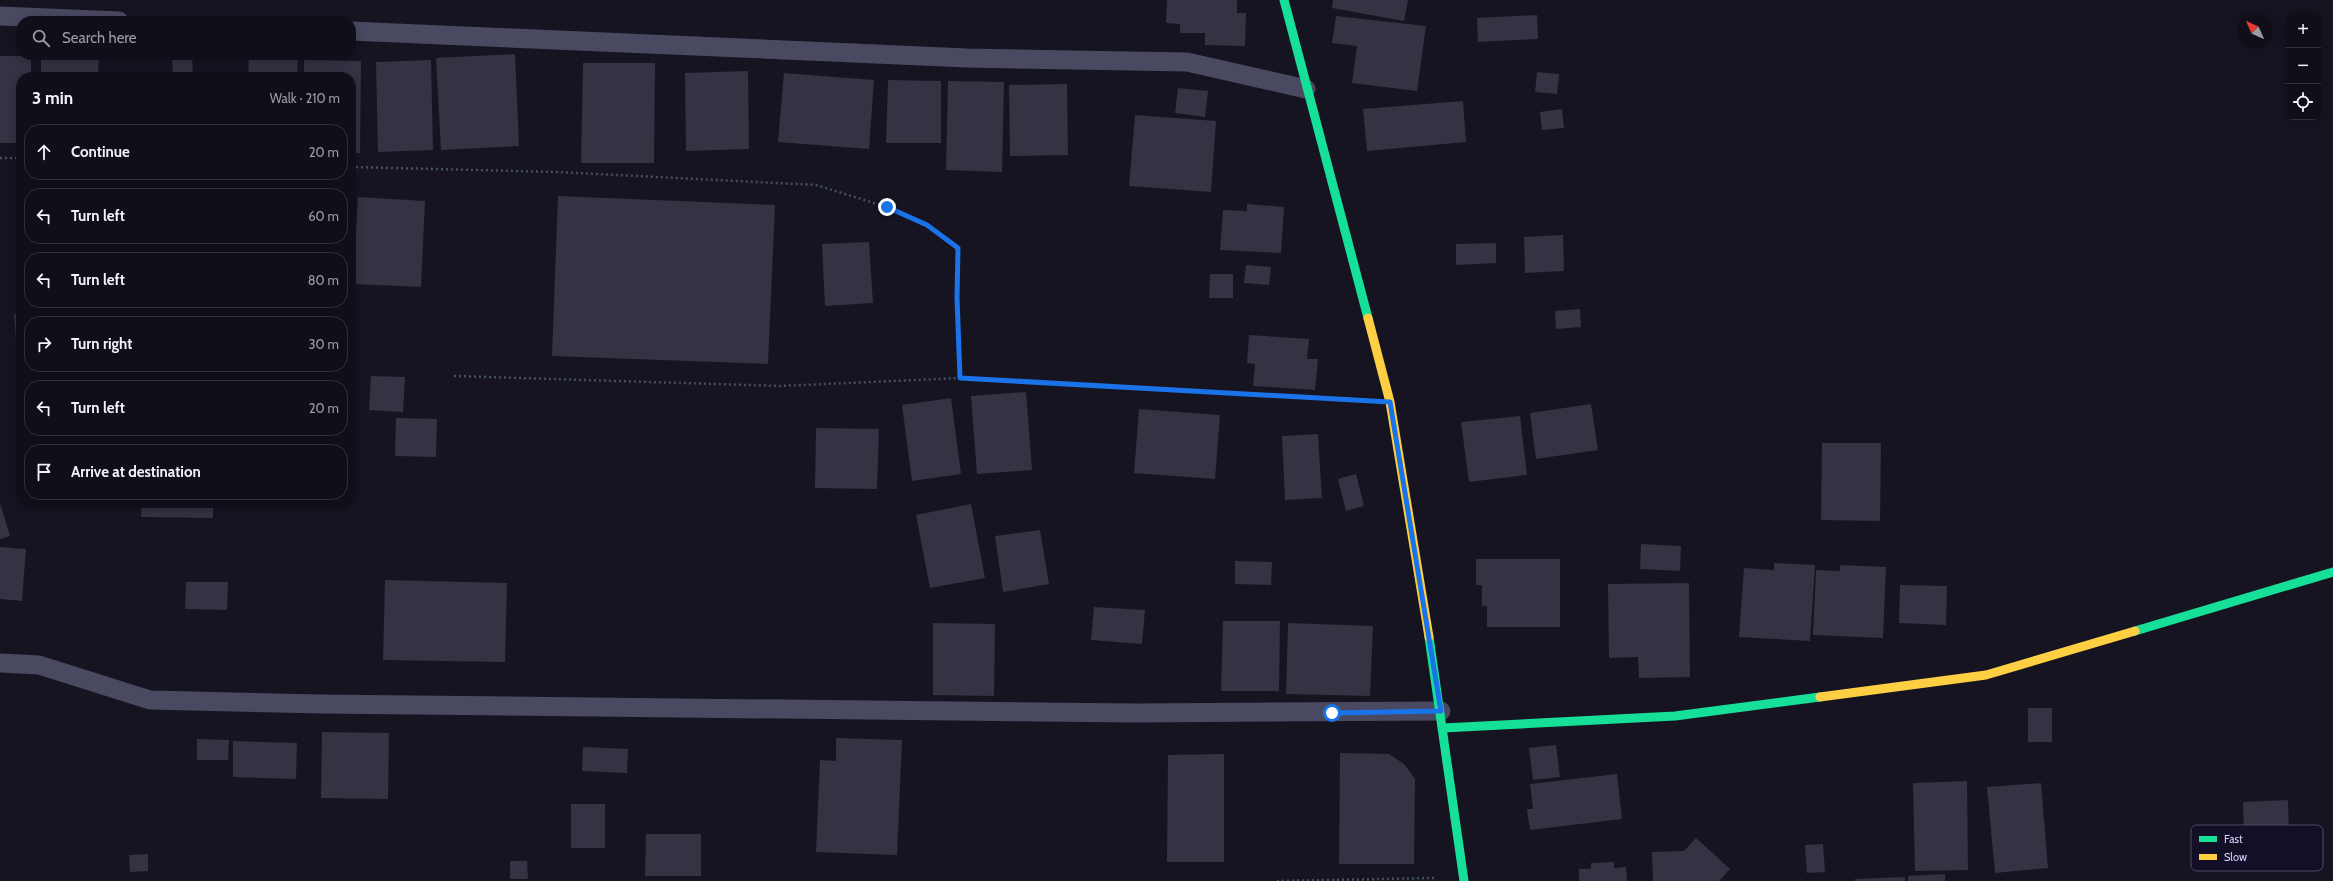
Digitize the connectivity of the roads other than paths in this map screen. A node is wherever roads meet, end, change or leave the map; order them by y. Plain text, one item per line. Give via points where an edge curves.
1 (1284, 0) edge
2 (0, 16) edge
3 (16, 17) edge
4 (356, 31) edge
5 (1306, 89) junction
6 (2333, 572) edge
7 (0, 663) edge
8 (1442, 720) junction
9 (1464, 879) edge

1 - 5 street
2 - 3 lane
4 - 5 lane via 967,58 1187,62
5 - 8 street via 1390,402
6 - 8 street via 1986,676 1675,716
7 - 8 lane via 39,665 150,700 1136,713
8 - 9 street

